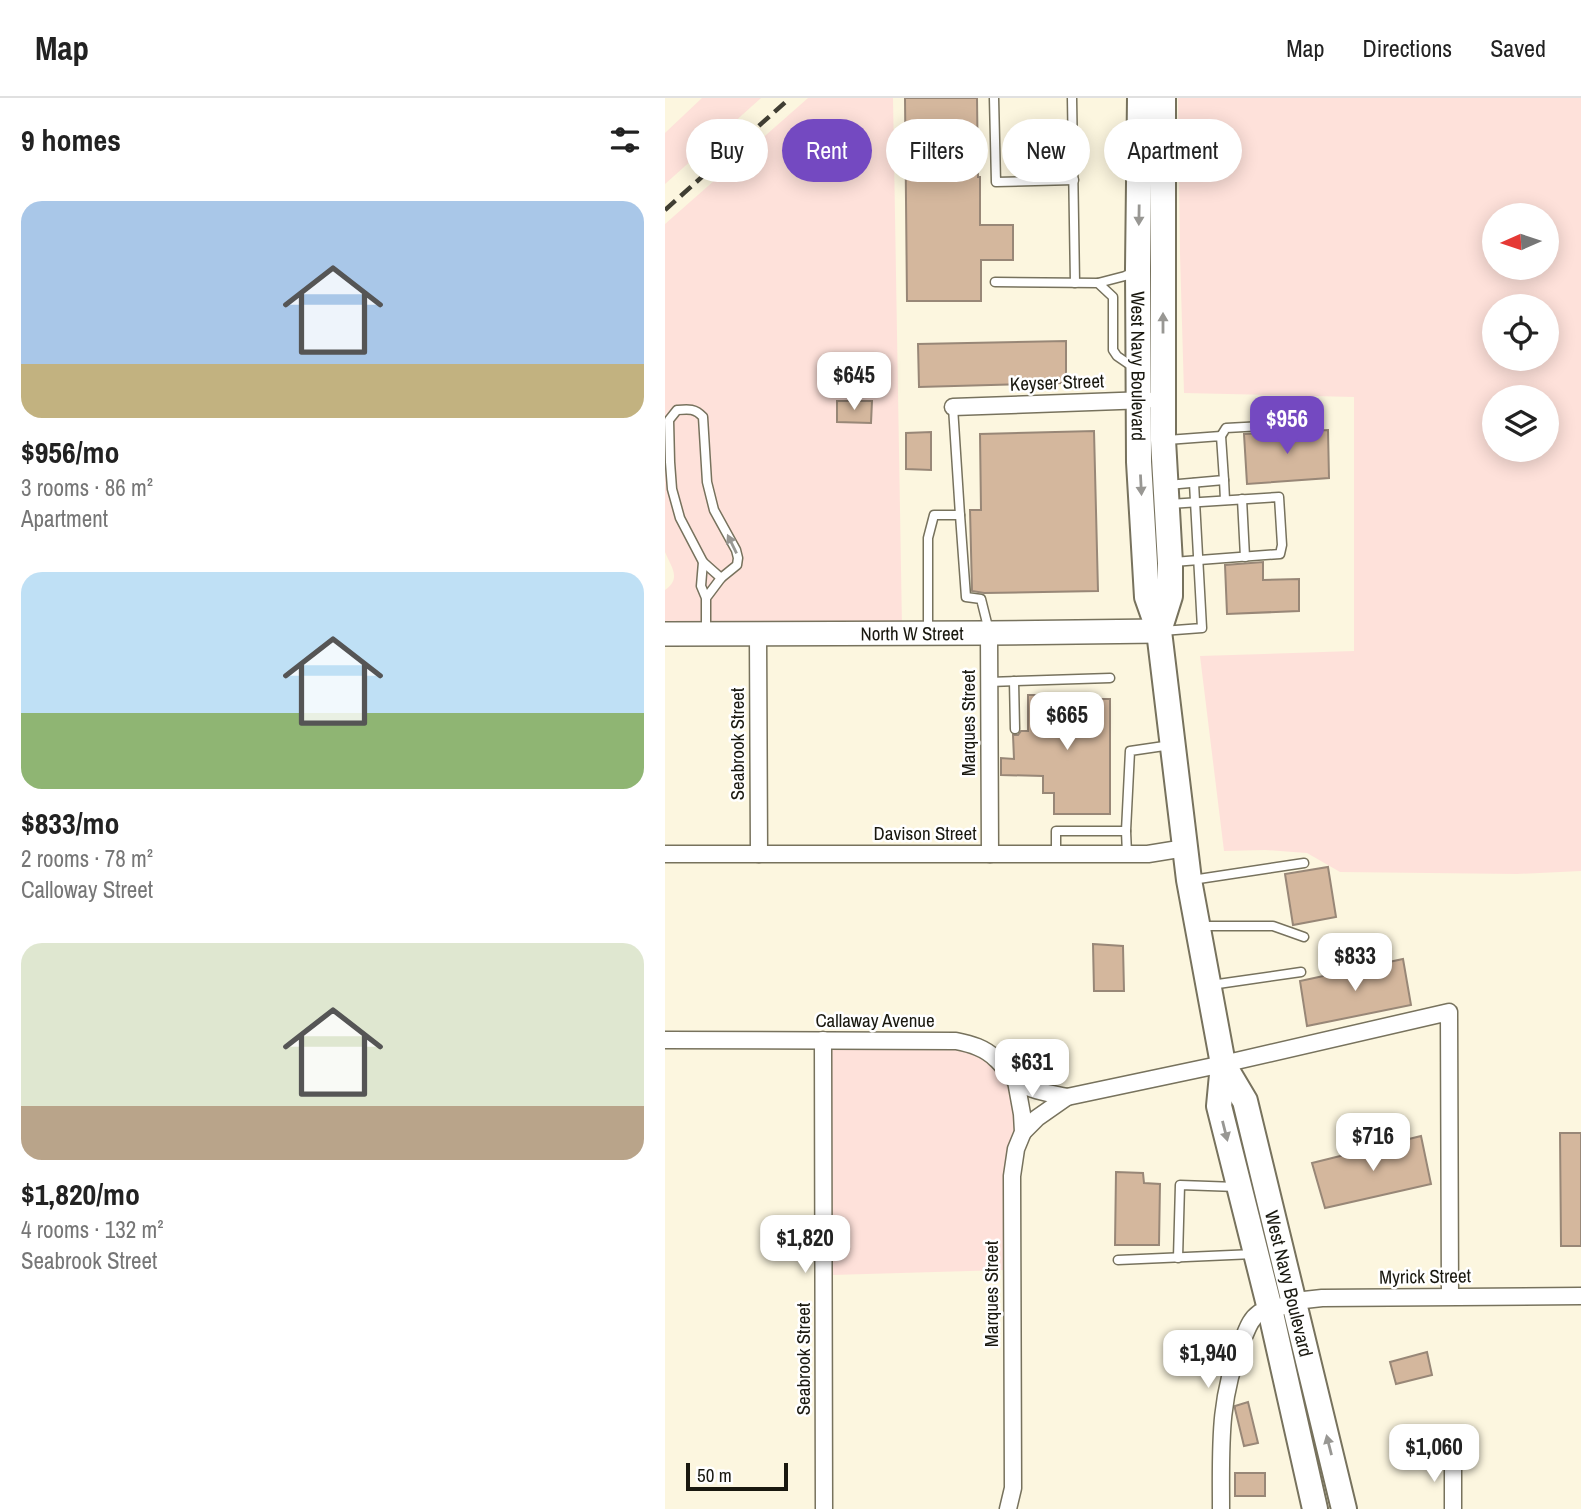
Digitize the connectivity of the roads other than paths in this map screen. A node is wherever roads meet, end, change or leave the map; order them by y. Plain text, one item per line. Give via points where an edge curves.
1 (994, 98) edge
2 (1072, 98) edge
3 (1140, 98) edge
4 (1163, 98) edge
5 (1073, 119) edge
6 (1002, 181) edge
7 (1074, 182) edge
8 (1138, 269) junction
9 (995, 282) dead end
10 (1075, 283) junction
11 (1098, 283) junction
12 (1139, 370) junction
13 (1163, 374) junction
14 (1164, 400) junction
15 (1139, 401) junction
16 (953, 407) joint
17 (1281, 425) dead end
18 (1221, 436) junction
19 (1163, 440) junction
20 (1224, 480) junction
21 (1194, 483) junction
22 (1166, 495) junction
23 (1242, 499) junction
24 (1225, 500) junction
25 (1195, 502) junction
26 (960, 515) junction
27 (1245, 557) junction
28 (1198, 561) junction
29 (703, 562) junction
30 (1170, 563) junction
31 (721, 579) junction
32 (706, 598) junction
33 (1159, 631) junction
34 (665, 634) edge
35 (706, 634) junction
36 (758, 634) junction
37 (928, 634) junction
38 (989, 634) junction
39 (1110, 678) dead end
40 (1014, 681) junction
41 (989, 682) junction
42 (1015, 729) dead end
43 (1172, 745) junction
44 (1126, 831) junction
45 (1185, 848) junction
46 (665, 854) edge
47 (759, 854) junction
48 (990, 854) junction
49 (1056, 854) junction
50 (1127, 854) junction
51 (1304, 863) dead end
52 (1189, 880) junction
53 (1197, 926) junction
54 (1304, 937) dead end
55 (1301, 972) dead end
56 (1208, 985) junction
57 (665, 1040) edge
58 (823, 1040) junction
59 (1223, 1064) junction
60 (1016, 1081) junction
61 (1067, 1097) junction
62 (1023, 1132) junction
63 (1240, 1187) junction
64 (1257, 1253) junction
65 (1178, 1258) junction
66 (1118, 1260) dead end
67 (1450, 1296) junction
68 (1581, 1296) edge
69 (1294, 1302) junction
70 (1270, 1309) junction
71 (1453, 1459) dead end
72 (824, 1509) edge
73 (1008, 1509) edge
74 (1221, 1509) edge
75 (1315, 1509) edge
76 (1344, 1509) edge
77 (1453, 1509) edge

1 - 6 lane via 996,181
2 - 5 lane
3 -> 8 main road, West Navy Boulevard
13 -> 4 main road, West Navy Boulevard
7 - 10 lane
8 - 11 lane
8 - 12 main road, West Navy Boulevard
9 - 10 lane
10 - 11 lane
11 - 12 lane via 1113,297 1113,350
12 - 13 lane
12 - 15 main road, West Navy Boulevard
13 - 14 main road, West Navy Boulevard
14 - 15 street, Keyser Street
14 - 19 main road, West Navy Boulevard
15 - 16 street, Keyser Street
15 -> 33 main road, West Navy Boulevard via 1147,597
16 - 26 lane
17 - 18 lane via 1226,428
18 - 19 lane
18 - 20 lane
19 - 22 main road, West Navy Boulevard
20 - 21 lane
20 - 24 lane
21 - 22 lane
21 - 25 lane
22 - 25 lane
22 - 30 main road, West Navy Boulevard
23 - 24 lane
23 - 27 lane
23 - 27 lane via 1279,497 1282,545 1280,554
24 - 25 lane
25 - 28 lane
26 - 37 lane via 934,515 927,538
26 - 38 lane via 966,597 981,599
27 - 28 lane
28 - 30 lane
28 - 33 lane via 1202,628
29 - 31 lane
31 -> 29 lane via 737,565 738,558 714,510 707,482 703,417 690,409 677,410 669,419 673,489 680,518
29 - 32 lane via 701,586
30 - 33 main road, West Navy Boulevard via 1170,596
31 - 32 lane
32 - 35 lane
33 - 38 main road, North W Street
33 - 43 main road, West Navy Boulevard
34 - 35 main road, North W Street
35 - 36 main road, North W Street
36 - 37 main road, North W Street
36 - 47 street, Seabrook Street
37 - 38 main road, North W Street
38 - 41 street, Marques Street
39 - 40 lane
40 - 41 lane
40 - 42 lane
41 - 48 street, Marques Street
43 - 44 lane via 1130,751
43 - 45 main road, West Navy Boulevard
44 - 49 lane via 1056,831
44 - 50 lane
45 - 50 street, Davison Street
45 - 52 main road, West Navy Boulevard
46 - 47 street, Davison Street
47 - 48 street, Davison Street
48 - 49 street, Davison Street
49 - 50 street, Davison Street
51 - 52 lane
52 - 53 main road, West Navy Boulevard
53 - 54 lane via 1273,926
53 - 56 main road, West Navy Boulevard
55 - 56 lane
56 - 59 main road, West Navy Boulevard
57 - 58 street, Callaway Avenue
58 - 60 street, Callaway Avenue via 963,1042 995,1057
58 - 72 street, Seabrook Street
59 - 61 street, Callaway Avenue
59 -> 63 main road, West Navy Boulevard via 1219,1106
59 - 67 street, Callaway Avenue via 1449,1012
59 - 69 main road, West Navy Boulevard via 1245,1101
60 - 61 street, Callaway Avenue
60 - 62 street, Marques Street
61 - 62 street, Callaway Avenue
62 - 73 street, Marques Street via 1012,1176 1013,1488
63 - 64 main road, West Navy Boulevard
63 - 65 lane via 1180,1185
64 - 65 lane
64 - 70 main road, West Navy Boulevard
65 - 66 lane
67 - 68 street, Myrick Street
67 - 69 street, Myrick Street
69 - 70 street, Myrick Street
76 -> 69 main road, West Navy Boulevard
70 - 74 street via 1250,1323 1227,1387 1221,1428
70 - 75 main road, West Navy Boulevard
71 - 77 street

